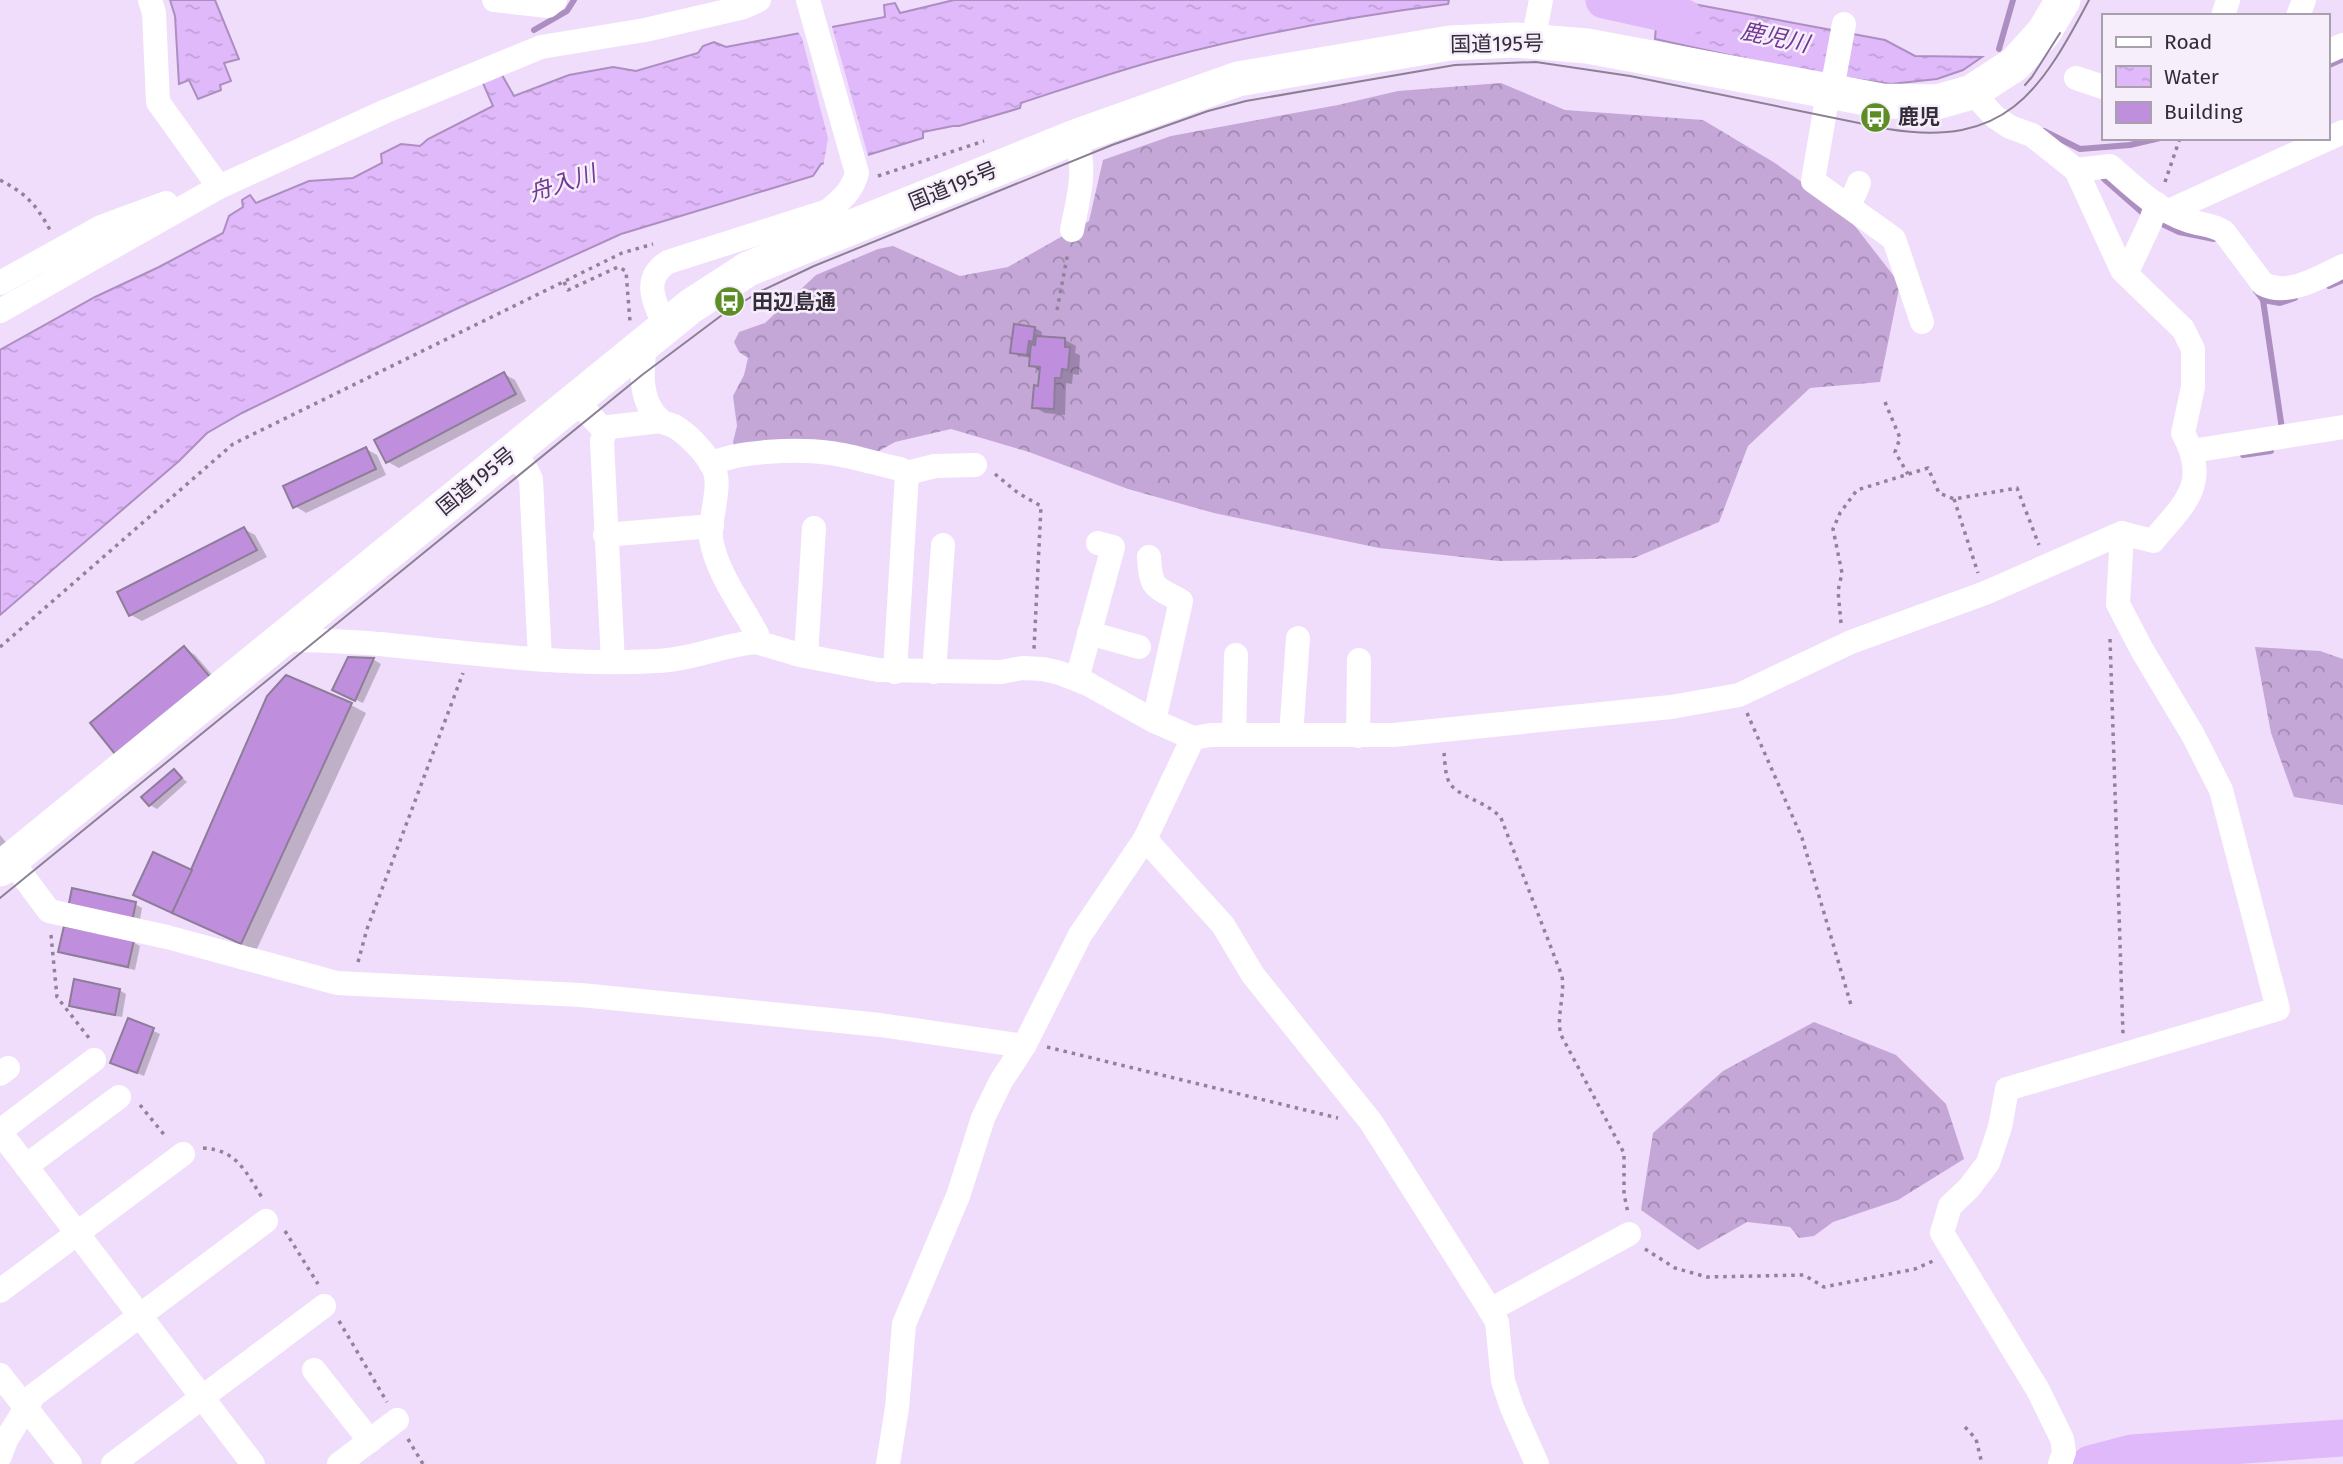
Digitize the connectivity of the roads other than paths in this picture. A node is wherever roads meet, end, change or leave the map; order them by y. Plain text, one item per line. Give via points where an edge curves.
1 (150, 0) edge
2 (494, 0) edge
3 (555, 0) edge
4 (759, 0) edge
5 (808, 0) edge
6 (1541, 0) edge
7 (2063, 0) edge
8 (1844, 24) dead end
9 (1533, 41) junction
10 (2076, 78) dead end
11 (1831, 83) junction
12 (2102, 87) edge
13 (1972, 92) junction
14 (1075, 137) junction
15 (2324, 140) edge
16 (2076, 170) junction
17 (1859, 183) dead end
18 (219, 187) junction
19 (1844, 203) junction
20 (2163, 207) junction
21 (1072, 230) road end
22 (2343, 266) edge
23 (2126, 274) junction
24 (0, 283) edge
25 (0, 312) edge
26 (1922, 322) dead end
27 (647, 334) junction
28 (576, 401) junction
29 (661, 421) junction
30 (2343, 427) edge
31 (604, 431) junction
32 (2192, 451) junction
33 (511, 453) junction
34 (711, 464) junction
35 (975, 465) road end
36 (907, 473) junction
37 (712, 526) junction
38 (814, 528) dead end
39 (2122, 533) junction
40 (605, 535) junction
41 (1098, 543) dead end
42 (943, 545) dead end
43 (1149, 557) dead end
44 (1090, 633) junction
45 (1298, 638) dead end
46 (282, 639) junction
47 (756, 642) junction
48 (1139, 647) dead end
49 (1236, 655) dead end
50 (806, 656) junction
51 (540, 659) junction
52 (1359, 660) dead end
53 (614, 662) junction
54 (895, 672) junction
55 (934, 672) junction
56 (1077, 679) junction
57 (1154, 721) junction
58 (1234, 735) junction
59 (1291, 735) junction
60 (1358, 736) junction
61 (1193, 738) junction
62 (1145, 839) junction
63 (6, 864) edge
64 (1024, 1046) junction
65 (92, 1050) road end
66 (129, 1100) road end
67 (0, 1132) edge
68 (184, 1147) road end
69 (26, 1166) junction
70 (270, 1215) road end
71 (1629, 1234) road end
72 (77, 1235) junction
73 (0, 1291) edge
74 (327, 1304) road end
75 (1490, 1310) junction
76 (139, 1316) junction
77 (314, 1370) dead end
78 (0, 1376) edge
79 (202, 1398) junction
80 (25, 1408) junction
81 (397, 1420) road end
82 (370, 1441) junction
83 (0, 1456) edge
84 (70, 1464) edge
85 (113, 1464) edge
86 (253, 1464) edge
87 (339, 1464) edge
88 (888, 1464) edge
89 (1537, 1464) edge
90 (2060, 1464) edge

1 - 18 street via 158,102
2 - 3 street via 548,6
4 - 18 street via 645,30 541,47
5 - 27 street via 857,173 848,194 828,211 668,262 656,270
6 - 9 street
7 - 13 highway, 国道195号 via 2030,50
8 - 11 street
9 - 11 highway, 国道195号
9 - 14 highway, 国道195号 via 1450,43 1238,79
10 - 12 street
11 - 13 highway, 国道195号 via 1882,101 1937,102
11 - 19 street via 1814,181
13 - 16 street via 1995,117 2032,135
14 - 21 street via 1082,159
14 - 27 highway, 国道195号 via 748,269
15 - 20 street
16 - 20 street via 2110,166
16 - 23 street
17 - 19 street
18 - 24 street via 101,227
18 - 25 street
19 - 26 street via 1894,239
20 - 22 street via 2224,232 2263,284 2277,290
20 - 23 street via 2150,223
23 - 32 street via 2183,329 2193,349 2193,387 2183,433
27 - 28 highway, 国道195号
27 - 29 street via 642,375 651,409
28 - 31 street
28 - 33 highway, 国道195号
29 - 31 street
29 - 34 street via 682,432
30 - 32 street
31 - 40 street
32 - 39 street via 2194,481 2188,499 2153,541
33 - 46 highway, 国道195号
33 - 51 street via 531,479
34 - 36 street via 764,452 830,453
34 - 37 street via 716,480
35 - 36 street via 935,466
36 - 54 street
37 - 40 street
37 - 47 street via 718,563 757,634
38 - 50 street
39 - 60 street via 1985,593 1843,646 1739,695 1658,709
39 - 90 street via 2118,604 2221,790 2278,1009 2007,1089 1988,1163 1950,1206 1941,1233 2038,1390 2062,1439
40 - 53 street
41 - 44 street via 1113,547
42 - 55 street
43 - 57 street via 1154,585 1181,601
44 - 48 street
44 - 56 street
45 - 59 street
46 - 51 street
46 - 63 highway, 国道195号
47 - 50 street
47 - 53 street via 660,661
49 - 58 street
50 - 54 street
51 - 53 street
52 - 60 street
54 - 55 street
55 - 56 street via 1032,668
56 - 57 street
57 - 61 street
58 - 59 street
58 - 61 street
59 - 60 street
61 - 62 street
62 - 64 street via 1080,935
62 - 75 street via 1223,925 1253,975 1369,1119
63 - 64 street via 49,911 337,983 595,996 880,1025
64 - 88 street via 983,1118 958,1196 904,1324
65 - 67 street
66 - 69 street
67 - 69 street
68 - 72 street
69 - 72 street
70 - 76 street
71 - 75 street
72 - 73 street
72 - 76 street
74 - 79 street
75 - 89 street via 1497,1321 1503,1381
76 - 79 street
76 - 80 street via 33,1395
77 - 82 street
78 - 80 street
79 - 85 street
79 - 86 street
80 - 83 street
80 - 84 street
81 - 82 street
82 - 87 street

